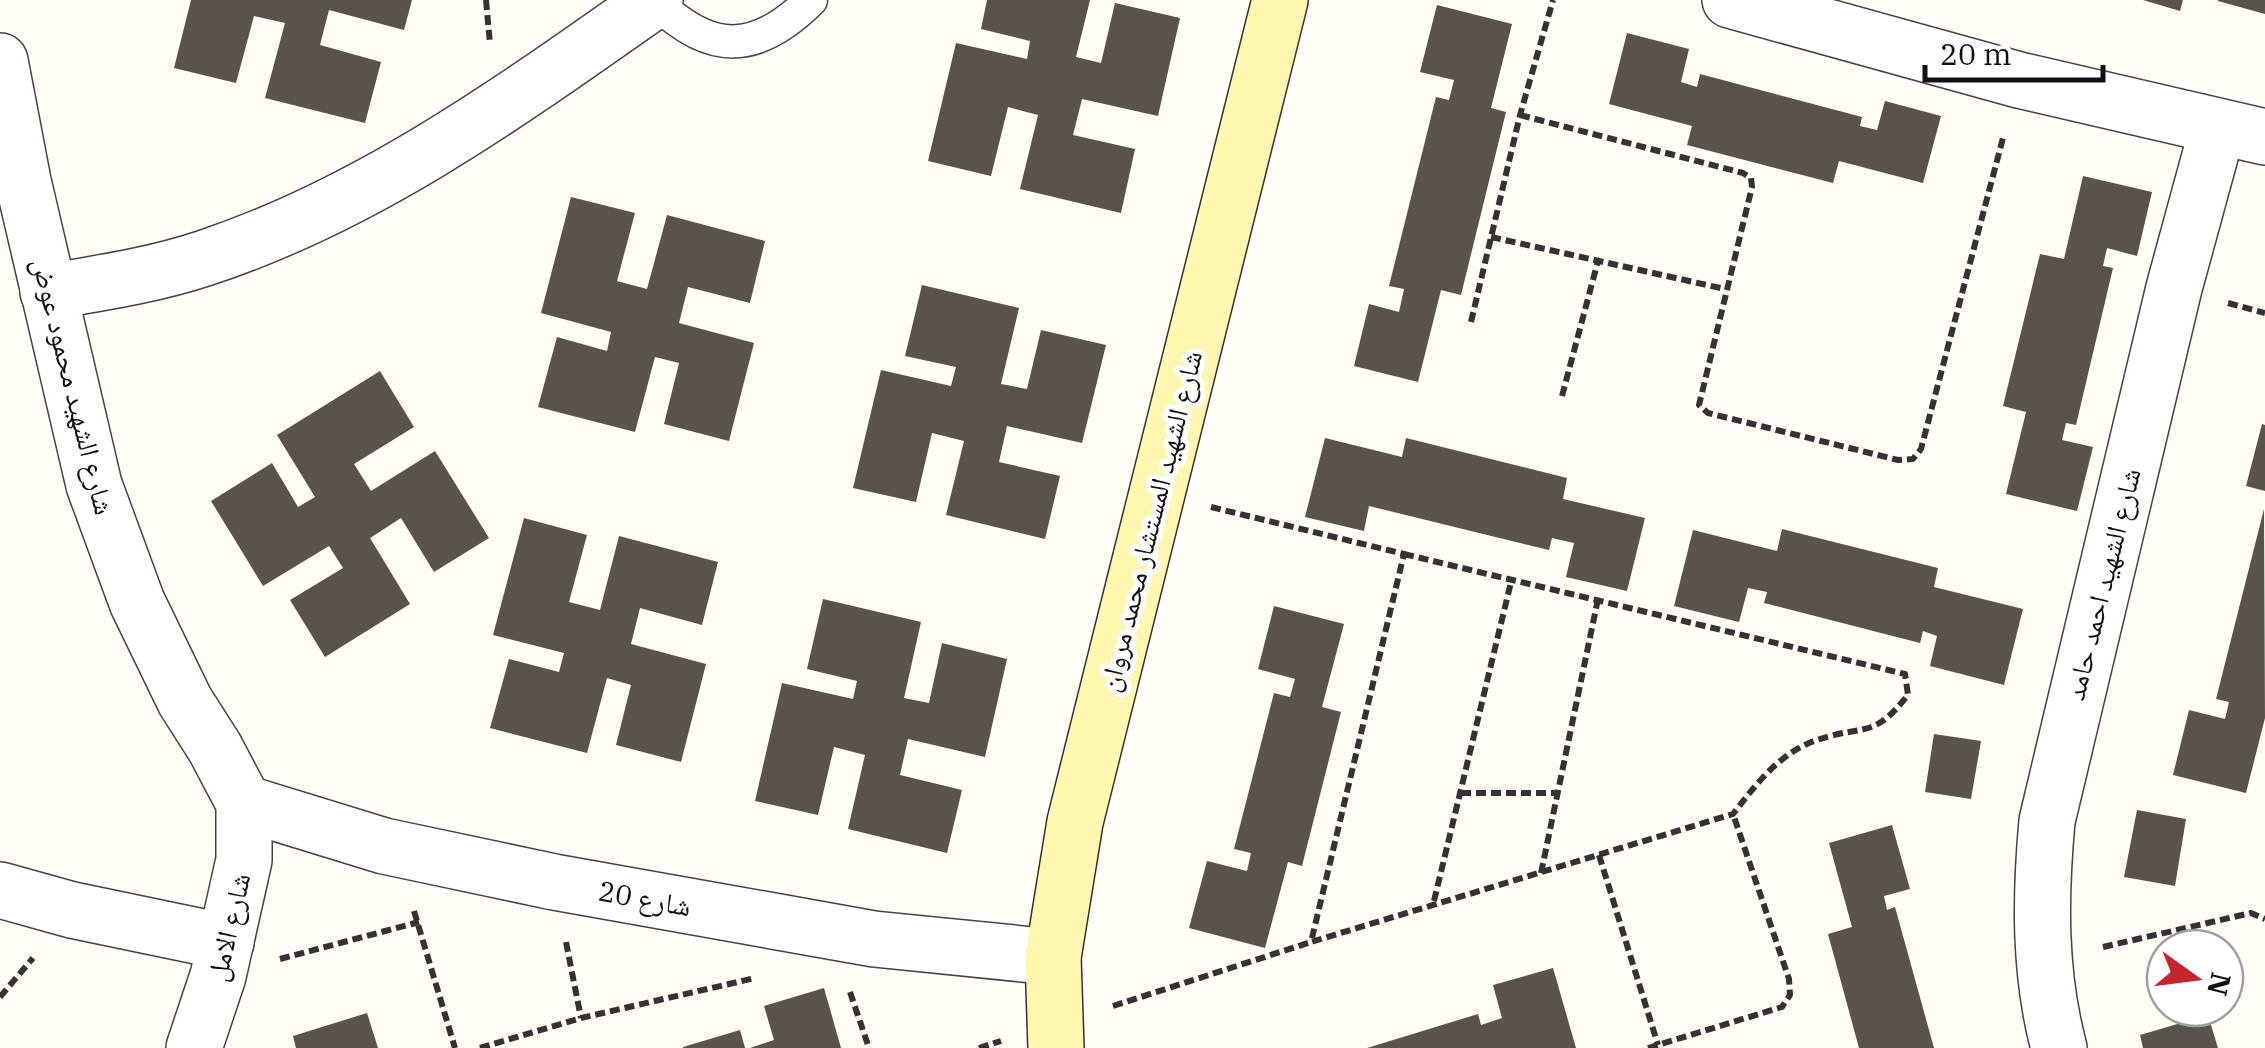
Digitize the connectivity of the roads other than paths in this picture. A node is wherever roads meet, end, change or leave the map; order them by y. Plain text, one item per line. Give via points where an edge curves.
1 (655, 0) edge
2 (810, 0) edge
3 (1280, 0) edge
4 (1730, 0) edge
5 (0, 61) edge
6 (2241, 132) edge
7 (48, 292) junction
8 (244, 803) junction
9 (0, 890) edge
10 (1053, 957) junction
11 (222, 959) junction
12 (1055, 1037) edge
13 (194, 1048) edge
14 (2059, 1048) edge

1 - 2 lane via 692,32 727,42 779,28
1 - 7 street via 497,111 351,196 204,258
3 - 10 street, شارع الشهيد المستشار محمد مروان via 1074,822
4 - 6 street via 2018,80
5 - 7 street, شارع الشهيد محمود عوض
6 - 14 street, شارع الشهيد احمد حامد via 2174,288 2047,821 2043,961
7 - 8 street, شارع الشهيد محمود عوض via 94,485 138,602 185,702
8 - 10 street, شارع 20 via 384,846 554,882 874,939
8 - 11 street, شارع الامل via 244,860
9 - 11 street
10 - 12 street, شارع الشهيد المستشار محمد مروان
11 - 13 street, شارع الامل

